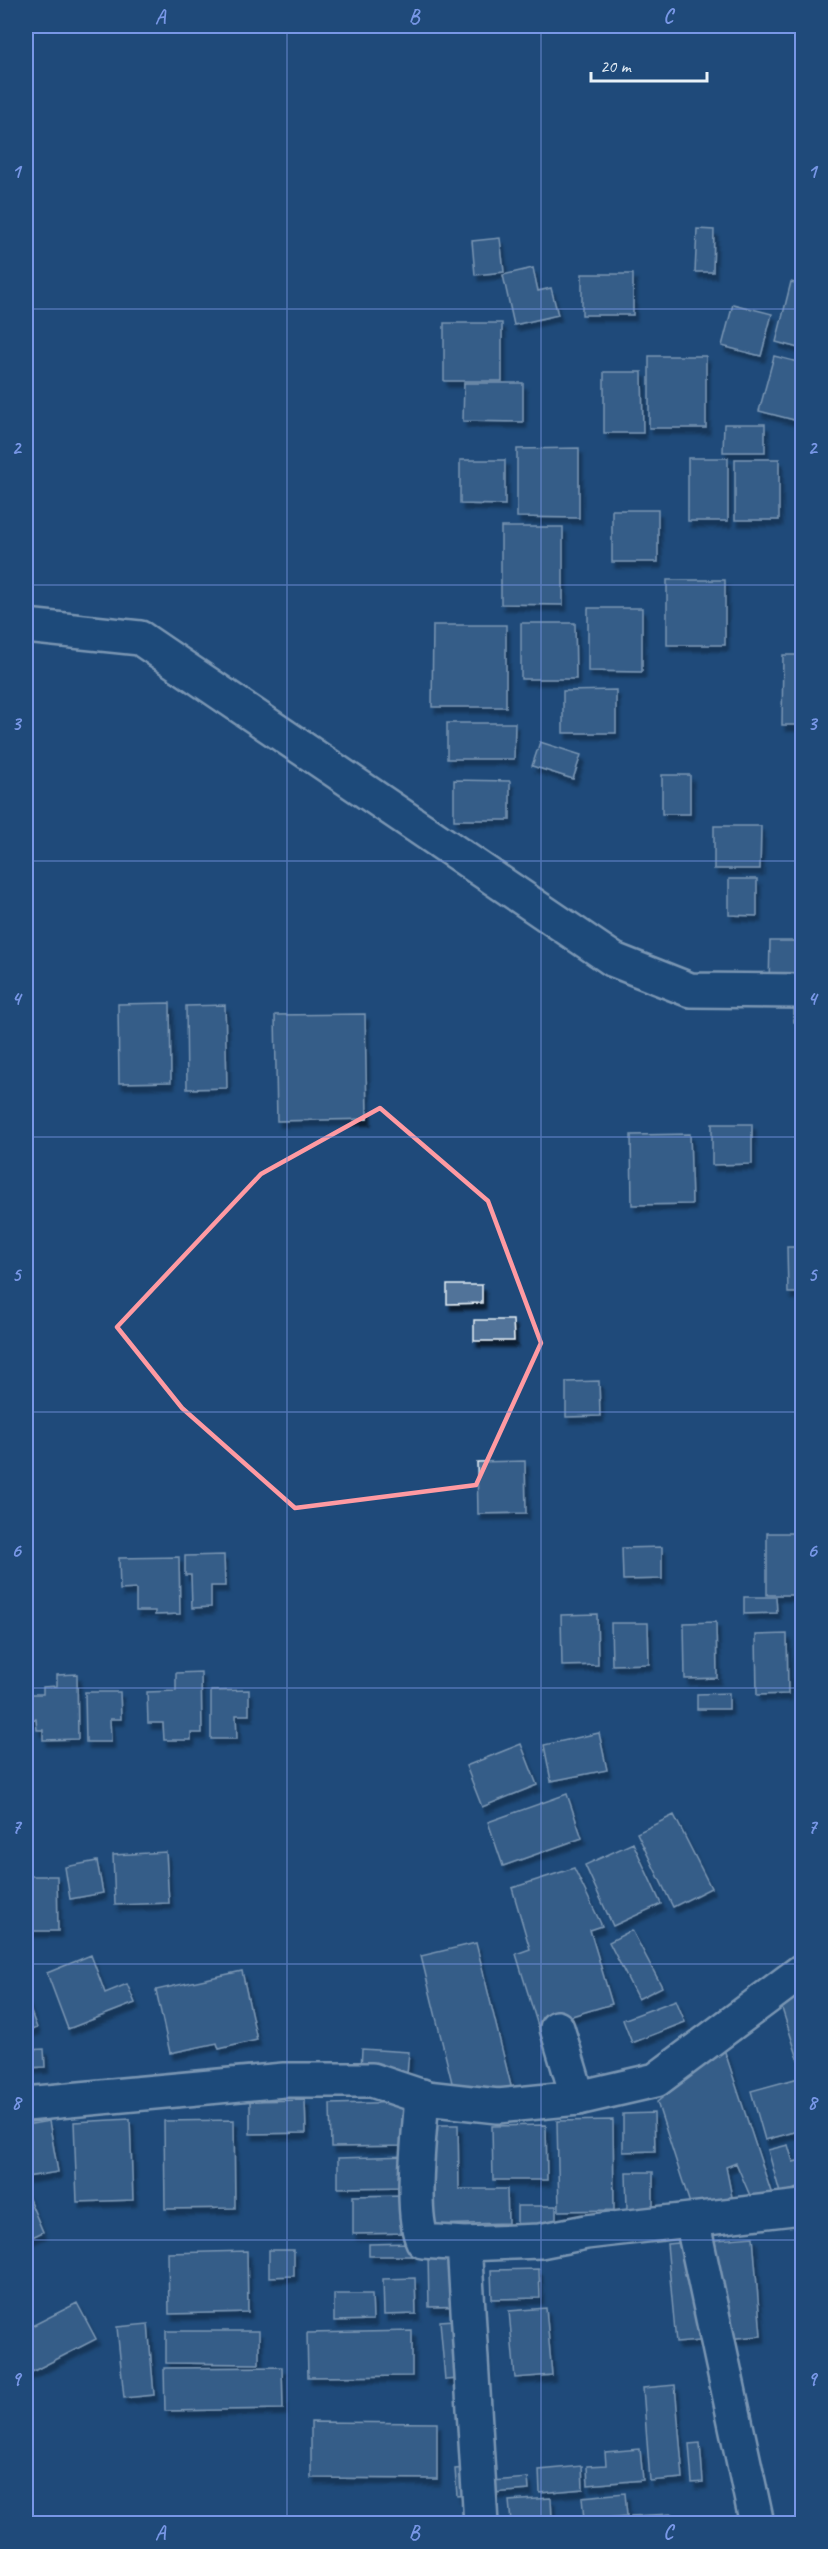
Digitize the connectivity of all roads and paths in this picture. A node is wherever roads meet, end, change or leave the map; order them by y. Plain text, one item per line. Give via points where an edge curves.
1 (26, 626) edge
2 (802, 991) edge
3 (802, 1971) edge
4 (557, 2028) dead end
5 (422, 2096) junction
6 (578, 2098) junction
7 (26, 2104) edge
8 (802, 2208) edge
9 (692, 2220) junction
10 (464, 2244) junction
11 (481, 2523) edge
12 (757, 2523) edge

1 - 2 street via 140,638 614,960 690,990
3 - 6 street via 656,2080
4 - 6 street
5 - 6 street via 498,2106
5 - 7 street via 372,2080 284,2079
5 - 10 street via 417,2170 419,2232 423,2241
8 - 9 street
9 - 10 street via 540,2241
9 - 12 street
10 - 11 street

